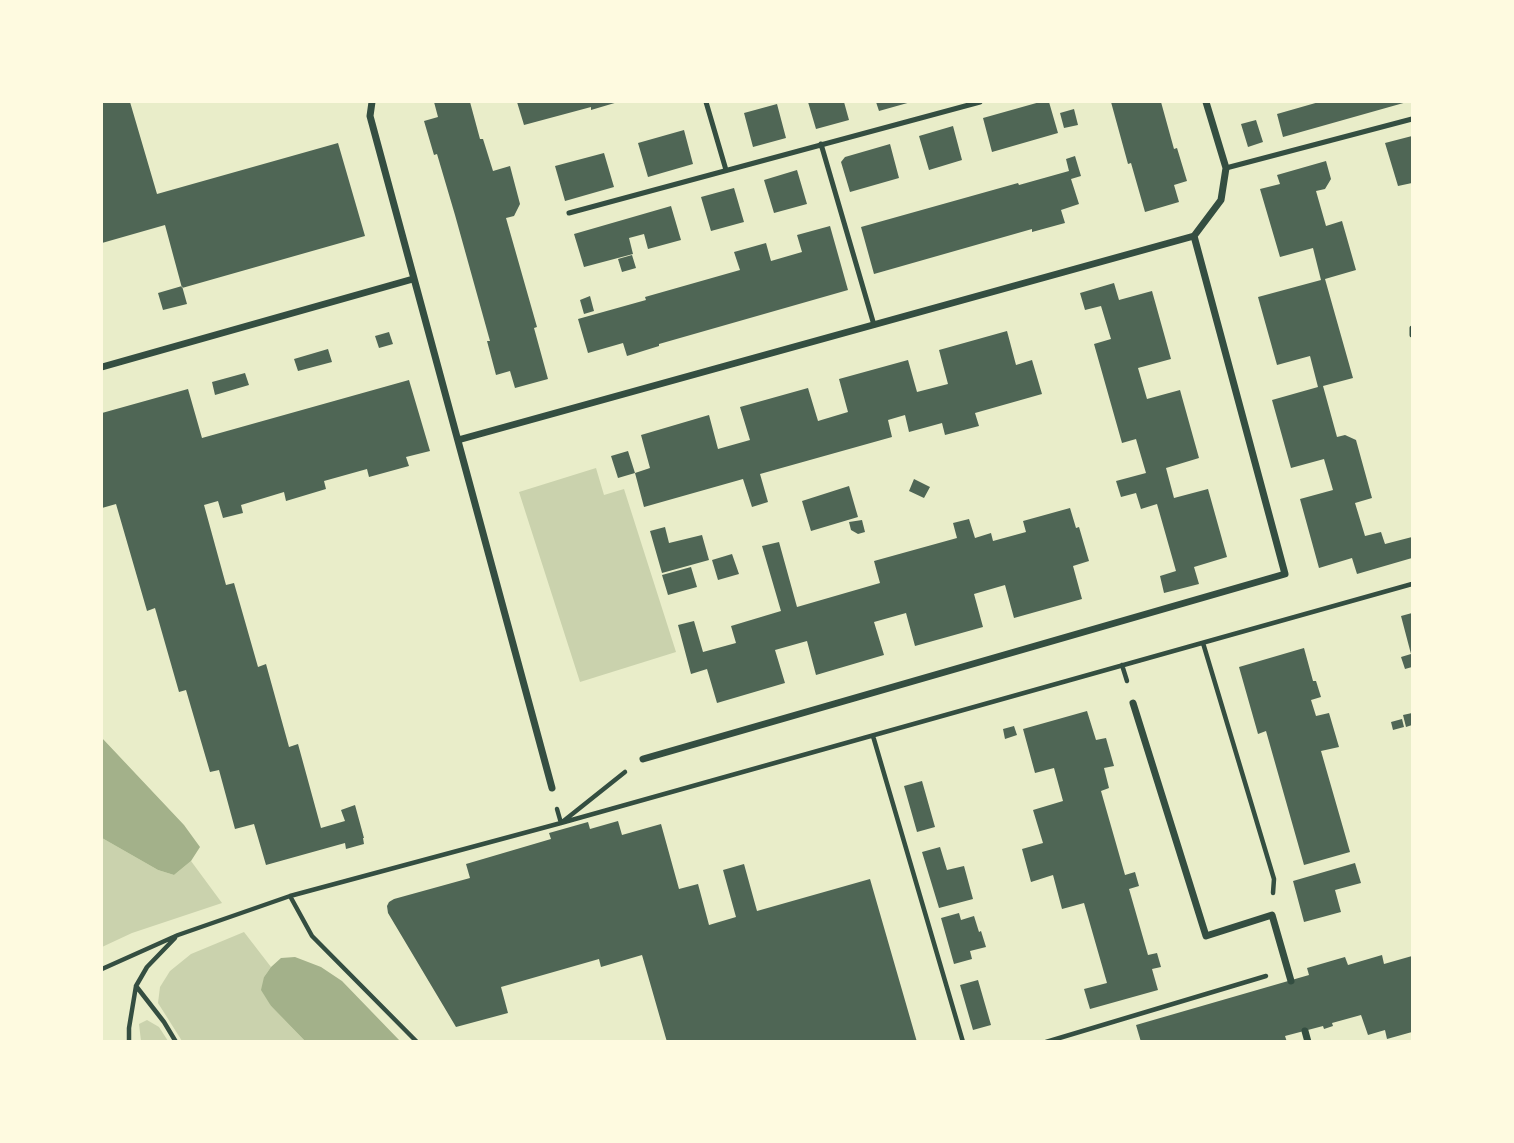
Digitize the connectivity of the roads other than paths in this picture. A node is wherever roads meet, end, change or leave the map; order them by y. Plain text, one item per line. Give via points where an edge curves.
1 (372, 102) edge
2 (706, 102) edge
3 (980, 102) edge
4 (1206, 102) edge
5 (1412, 119) edge
6 (821, 144) junction
7 (1226, 168) junction
8 (726, 170) junction
9 (569, 213) dead end
10 (1194, 236) junction
11 (413, 279) junction
12 (874, 325) junction
13 (1412, 328) edge
14 (1412, 335) edge
15 (102, 367) edge
16 (458, 440) junction
17 (1133, 703) dead end
18 (643, 758) road end
19 (552, 788) dead end
20 (1291, 981) dead end
21 (1305, 1031) dead end
22 (1308, 1041) edge

1 - 11 street via 370,116
2 - 8 lane
3 - 6 lane
4 - 7 street
5 - 7 lane
6 - 8 lane
6 - 12 lane
7 - 10 street via 1221,200
8 - 9 lane
10 - 12 street
10 - 18 street via 1285,574
11 - 15 street
11 - 16 street
12 - 16 street
13 - 14 lane
16 - 19 street
17 - 20 street via 1206,936 1272,915
21 - 22 street

